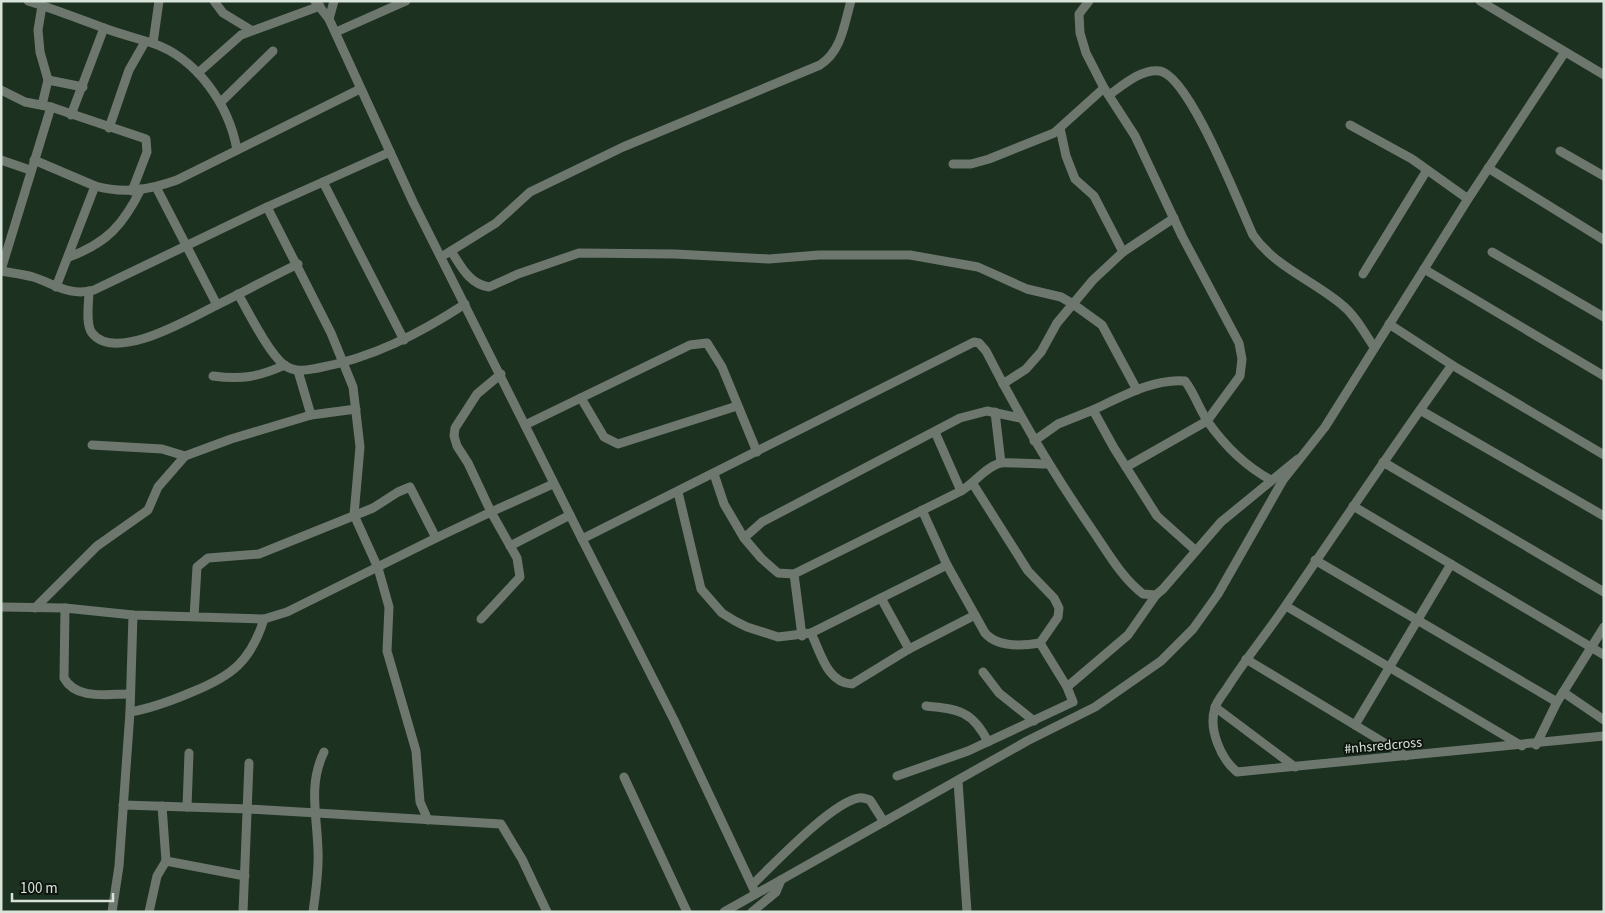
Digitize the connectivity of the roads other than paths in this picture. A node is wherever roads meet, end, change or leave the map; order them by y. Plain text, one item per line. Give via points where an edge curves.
1 (28, 1) edge
2 (159, 1) edge
3 (214, 1) edge
4 (334, 1) edge
5 (406, 1) edge
6 (851, 1) edge
7 (1089, 1) edge
8 (1480, 1) edge
9 (318, 4) edge
10 (42, 6) junction
11 (329, 19) junction
12 (104, 28) junction
13 (251, 30) junction
14 (336, 32) junction
15 (149, 42) junction
16 (273, 51) dead end
17 (1565, 52) junction
18 (198, 73) junction
19 (1604, 75) edge
20 (48, 80) junction
21 (83, 88) junction
22 (360, 89) junction
23 (1, 90) edge
24 (1106, 91) junction
25 (221, 102) junction
26 (46, 106) junction
27 (71, 115) junction
28 (1350, 125) dead end
29 (109, 128) junction
30 (1060, 128) junction
31 (237, 150) junction
32 (1560, 151) dead end
33 (390, 152) junction
34 (1, 160) edge
35 (34, 160) junction
36 (953, 164) dead end
37 (1488, 168) junction
38 (30, 170) junction
39 (1427, 170) junction
40 (1604, 176) edge
41 (323, 182) junction
42 (95, 186) junction
43 (156, 187) junction
44 (137, 190) junction
45 (1468, 200) junction
46 (267, 207) junction
47 (1174, 218) junction
48 (1604, 240) edge
49 (186, 248) junction
50 (451, 251) junction
51 (1123, 252) junction
52 (1492, 252) dead end
53 (69, 257) junction
54 (441, 257) junction
55 (298, 264) junction
56 (1424, 269) junction
57 (1, 270) edge
58 (1363, 274) dead end
59 (56, 286) junction
60 (89, 291) junction
61 (238, 294) junction
62 (465, 304) junction
63 (1073, 304) junction
64 (217, 305) junction
65 (1604, 317) edge
66 (1389, 324) junction
67 (404, 340) junction
68 (1374, 347) junction
69 (342, 362) junction
70 (284, 365) junction
71 (1452, 365) junction
72 (298, 371) junction
73 (501, 374) junction
74 (213, 376) dead end
75 (1604, 376) edge
76 (1003, 384) junction
77 (1137, 390) junction
78 (581, 398) junction
79 (737, 406) junction
80 (356, 409) junction
81 (1093, 410) junction
82 (1420, 410) junction
83 (996, 412) junction
84 (310, 415) junction
85 (1020, 418) junction
86 (1208, 421) junction
87 (524, 425) junction
88 (935, 432) junction
89 (1034, 441) junction
90 (92, 445) dead end
91 (757, 452) junction
92 (1604, 454) edge
93 (185, 456) junction
94 (1298, 459) junction
95 (1001, 462) junction
96 (1383, 462) junction
97 (1048, 464) junction
98 (1126, 467) junction
99 (714, 474) junction
100 (1271, 480) junction
101 (553, 484) junction
102 (973, 484) junction
103 (961, 491) junction
104 (678, 492) junction
105 (1352, 506) junction
106 (922, 510) junction
107 (491, 512) junction
108 (354, 515) junction
109 (570, 515) junction
110 (1604, 516) edge
111 (436, 538) junction
112 (744, 538) junction
113 (582, 539) junction
114 (510, 546) junction
115 (1196, 550) junction
116 (1315, 560) junction
117 (1451, 564) junction
118 (947, 565) junction
119 (378, 568) junction
120 (794, 574) junction
121 (1604, 592) edge
122 (1156, 595) junction
123 (881, 598) junction
124 (1286, 606) junction
125 (1, 607) edge
126 (36, 608) junction
127 (65, 608) junction
128 (133, 615) junction
129 (975, 615) junction
130 (194, 617) junction
131 (264, 619) junction
132 (481, 619) dead end
133 (1418, 619) junction
134 (1604, 627) edge
135 (811, 633) junction
136 (802, 636) junction
137 (1040, 643) junction
138 (909, 648) junction
139 (1591, 648) junction
140 (1604, 655) edge
141 (1246, 659) junction
142 (1388, 667) junction
143 (983, 672) dead end
144 (1067, 687) junction
145 (1563, 692) junction
146 (129, 694) junction
147 (1073, 702) junction
148 (1557, 702) junction
149 (926, 706) dead end
150 (1215, 707) junction
151 (130, 712) junction
152 (1079, 714) junction
153 (1604, 720) edge
154 (1034, 721) junction
155 (1355, 725) junction
156 (1604, 736) edge
157 (988, 742) junction
158 (1536, 745) junction
159 (1522, 746) junction
160 (324, 752) dead end
161 (189, 753) dead end
162 (1406, 756) junction
163 (249, 763) dead end
164 (1295, 767) junction
165 (897, 776) dead end
166 (624, 777) dead end
167 (958, 781) junction
168 (123, 805) junction
169 (162, 806) junction
170 (187, 807) junction
171 (249, 809) junction
172 (314, 813) junction
173 (428, 820) junction
174 (884, 822) junction
175 (166, 861) junction
176 (246, 876) junction
177 (781, 880) junction
178 (754, 889) junction
179 (112, 912) edge
180 (149, 912) edge
181 (243, 912) edge
182 (314, 912) edge
183 (547, 912) edge
184 (688, 912) edge
185 (724, 912) edge
186 (752, 912) edge
187 (967, 912) edge

1 - 10 street
2 - 15 street
3 - 13 street via 223,14
4 - 11 street
5 - 14 street
6 - 50 street via 838,46 820,65 623,147 530,192 496,223
7 - 24 street via 1079,14 1080,33
8 - 17 street
9 - 11 street
9 - 13 street
10 - 12 street
10 - 20 street via 38,30
11 - 14 street
12 - 15 street
12 - 21 street
13 - 18 street via 232,41
14 - 22 street
15 - 18 street via 179,58
15 - 29 street via 129,70
16 - 25 street
17 - 19 street
17 - 37 street
18 - 25 street
20 - 21 street
20 - 26 street
21 - 27 street
22 - 31 street
22 - 33 street
23 - 26 street via 25,102
24 - 30 street
24 - 47 street via 1135,136
24 - 68 street via 1151,71 1161,71 1172,77 1205,128 1253,235 1263,250 1341,303 1360,324
25 - 31 street
26 - 27 street
26 - 35 street
27 - 29 street
28 - 39 street
29 - 44 street via 144,137 147,141
30 - 36 street via 1054,134 989,158 971,164
30 - 51 street via 1075,179 1094,196
31 - 43 street
32 - 40 street
33 - 41 street
33 - 54 street
34 - 38 street
35 - 38 street
35 - 42 street
37 - 45 street
37 - 48 street
38 - 57 street
39 - 45 street
39 - 58 street
41 - 46 street
41 - 67 street
42 - 44 street via 109,190
42 - 53 street
43 - 44 street
43 - 49 street
44 - 53 street via 127,215 104,241
45 - 56 street
46 - 49 street
46 - 55 street
47 - 51 street
47 - 86 street via 1239,343 1242,359 1240,376
49 - 60 street
49 - 64 street
50 - 54 street
50 - 63 street via 467,275 476,283 489,287 579,253 769,259 819,255 910,255 978,267 1027,289 1061,297
51 - 63 street
52 - 65 street
53 - 59 street
54 - 62 street
55 - 61 street
55 - 69 street
56 - 66 street
56 - 75 street
57 - 59 street
59 - 60 street via 70,292
60 - 64 street via 89,329 98,338 113,342 147,338 169,331
61 - 64 street
61 - 70 street
62 - 67 street
62 - 73 street
63 - 76 street via 1057,323 1041,352 1026,369
63 - 77 street via 1102,325
66 - 68 street
66 - 71 street
67 - 69 street
68 - 94 street via 1324,427
69 - 72 street
69 - 80 street via 353,387
70 - 72 street
70 - 74 street via 267,374 239,379
71 - 82 street
71 - 92 street
72 - 84 street
73 - 87 street
73 - 107 street via 477,394 454,428 456,446 468,463
76 - 85 street
76 - 91 street via 986,351 974,342
77 - 81 street
77 - 86 street via 1175,380 1185,381
78 - 79 street via 604,437 618,444
78 - 79 street via 690,345 707,343 722,366
78 - 87 street
79 - 91 street
80 - 84 street
80 - 108 street via 360,447
81 - 89 street via 1058,424
81 - 98 street
82 - 96 street
82 - 110 street
83 - 85 street
83 - 88 street via 978,412 943,425
83 - 95 street
84 - 93 street
85 - 89 street
86 - 98 street
86 - 100 street via 1237,457
87 - 101 street
88 - 103 street
88 - 112 street via 762,522
89 - 97 street
90 - 93 street via 162,449
91 - 99 street
93 - 126 street via 158,487 148,510 97,546
94 - 100 street
94 - 152 street via 1218,594 1192,629 1161,661 1096,707
95 - 97 street
95 - 102 street via 982,473
96 - 105 street
96 - 121 street
97 - 122 street via 1133,587 1142,594
98 - 115 street via 1157,516
99 - 104 street
99 - 112 street via 724,504
100 - 115 street via 1221,522
101 - 107 street
101 - 109 street
102 - 103 street
102 - 137 street via 1028,571 1054,598 1058,617
103 - 106 street
104 - 113 street
104 - 136 street via 697,576 709,600 722,613 747,628 778,637
105 - 116 street
105 - 117 street
106 - 118 street
106 - 120 street
107 - 111 street
107 - 114 street
108 - 111 street via 410,487
108 - 119 street
108 - 130 street via 259,554 208,558 197,567
109 - 113 street
109 - 114 street
111 - 119 street
112 - 120 street via 778,573
113 - 178 street via 674,720
114 - 132 street via 518,558 520,577
115 - 122 street via 1164,590
116 - 124 street
116 - 133 street
117 - 133 street
117 - 139 street
118 - 123 street
118 - 129 street
119 - 131 street via 287,612
119 - 173 street via 389,607 387,650 416,751 420,802
120 - 136 street
122 - 144 street via 1128,635
123 - 135 street
123 - 138 street
124 - 141 street
124 - 142 street
125 - 126 street
126 - 127 street
127 - 128 street
127 - 146 street via 64,678 68,686 84,694
128 - 130 street
128 - 146 street
129 - 137 street via 990,639 1019,646
129 - 138 street
130 - 131 street
131 - 151 street via 253,648 243,663 227,676 171,703
133 - 142 street
133 - 148 street
134 - 139 street
135 - 136 street
135 - 138 street via 832,677 843,684 852,684
137 - 144 street
139 - 140 street
139 - 145 street
141 - 150 street
141 - 155 street
142 - 155 street
142 - 159 street
143 - 154 street via 999,693
144 - 147 street
145 - 148 street
145 - 153 street
146 - 151 street
147 - 152 street
147 - 154 street
148 - 158 street
149 - 157 street via 955,709 967,714 981,727
150 - 164 street
150 - 164 street, #nhsredcross via 1213,721 1218,744 1228,765 1237,772
151 - 168 street
152 - 167 street
154 - 157 street
155 - 162 street
156 - 158 street, #nhsredcross
157 - 165 street
158 - 159 street, #nhsredcross
159 - 162 street, #nhsredcross
160 - 172 street via 314,780
161 - 170 street
162 - 164 street, #nhsredcross
163 - 171 street
166 - 184 street
167 - 174 street
167 - 187 street
168 - 169 street
168 - 179 street
169 - 170 street
169 - 175 street
170 - 171 street
171 - 172 street
171 - 176 street
172 - 173 street
172 - 182 street via 318,879
173 - 183 street via 501,824
174 - 177 street
174 - 178 street via 870,800 860,797 849,802 830,813
175 - 176 street
175 - 180 street via 152,892
176 - 181 street
177 - 178 street
177 - 186 street via 776,892
178 - 185 street

